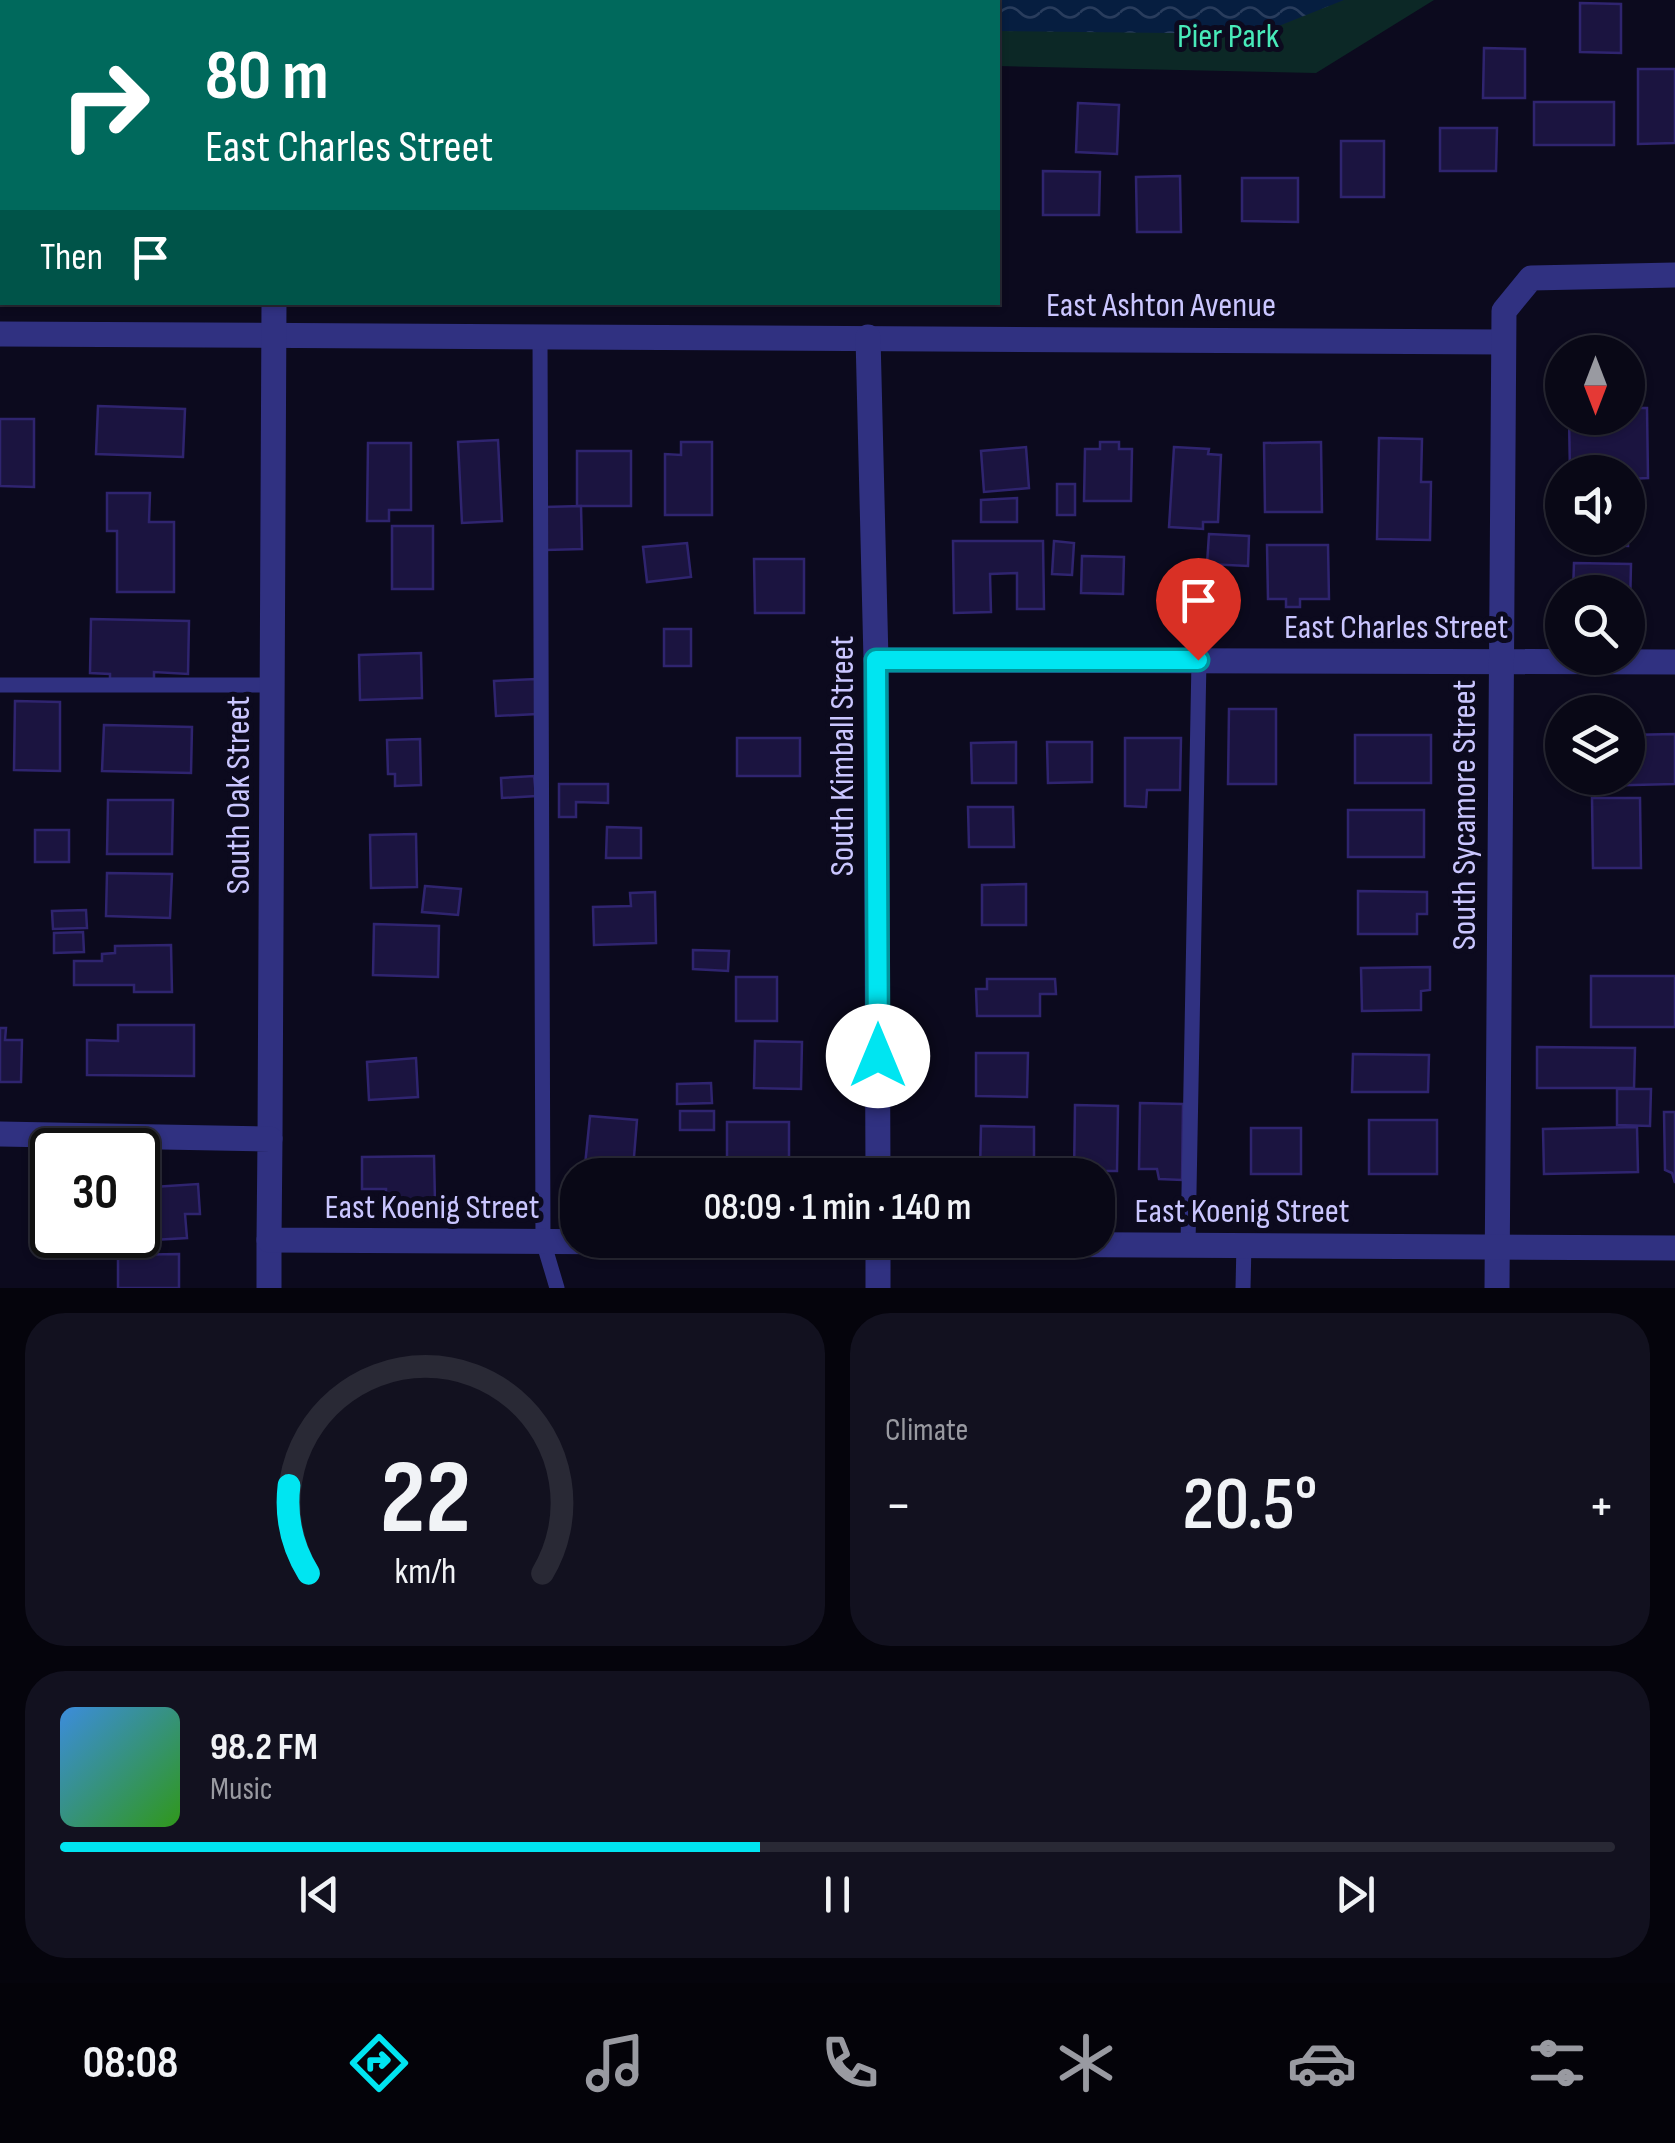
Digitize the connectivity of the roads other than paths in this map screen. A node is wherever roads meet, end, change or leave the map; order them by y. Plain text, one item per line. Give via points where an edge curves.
1 (1675, 276) edge
2 (274, 305) edge
3 (0, 334) edge
4 (274, 334) junction
5 (540, 336) junction
6 (868, 337) junction
7 (1504, 342) junction
8 (876, 660) junction
9 (1198, 660) junction
10 (1498, 661) junction
11 (1675, 662) edge
12 (0, 685) edge
13 (272, 685) junction
14 (0, 1134) edge
15 (270, 1139) junction
16 (878, 1158) edge
17 (269, 1240) junction
18 (543, 1241) junction
19 (560, 1241) edge
20 (1115, 1243) edge
21 (1188, 1244) junction
22 (1244, 1244) junction
23 (1497, 1247) junction
24 (1675, 1248) edge
25 (878, 1258) edge
26 (269, 1288) edge
27 (557, 1288) edge
28 (878, 1288) edge
29 (1243, 1288) edge
30 (1497, 1288) edge

1 - 7 street via 1532,278 1504,311
2 - 4 street, South Oak Street
3 - 4 street, East Ashton Avenue
4 - 5 street, East Ashton Avenue
4 - 13 street, South Oak Street
5 - 6 street, East Ashton Avenue
5 - 18 lane
6 - 7 street, East Ashton Avenue
6 - 8 street, South Kimball Street
7 - 10 street, South Sycamore Street
8 - 9 street, East Charles Street
8 - 16 street, South Kimball Street
9 - 10 street, East Charles Street
9 - 21 lane
10 - 11 street, East Charles Street
10 - 23 street, South Sycamore Street
12 - 13 lane
13 - 15 street, South Oak Street
14 - 15 street
15 - 17 street, South Oak Street
17 - 18 street, East Koenig Street
17 - 26 street, South Oak Street
18 - 19 street, East Koenig Street
18 - 27 lane
20 - 21 street, East Koenig Street
21 - 22 street, East Koenig Street
22 - 23 street, East Koenig Street
22 - 29 lane
23 - 24 street, East Koenig Street
23 - 30 street, South Sycamore Street
25 - 28 street

